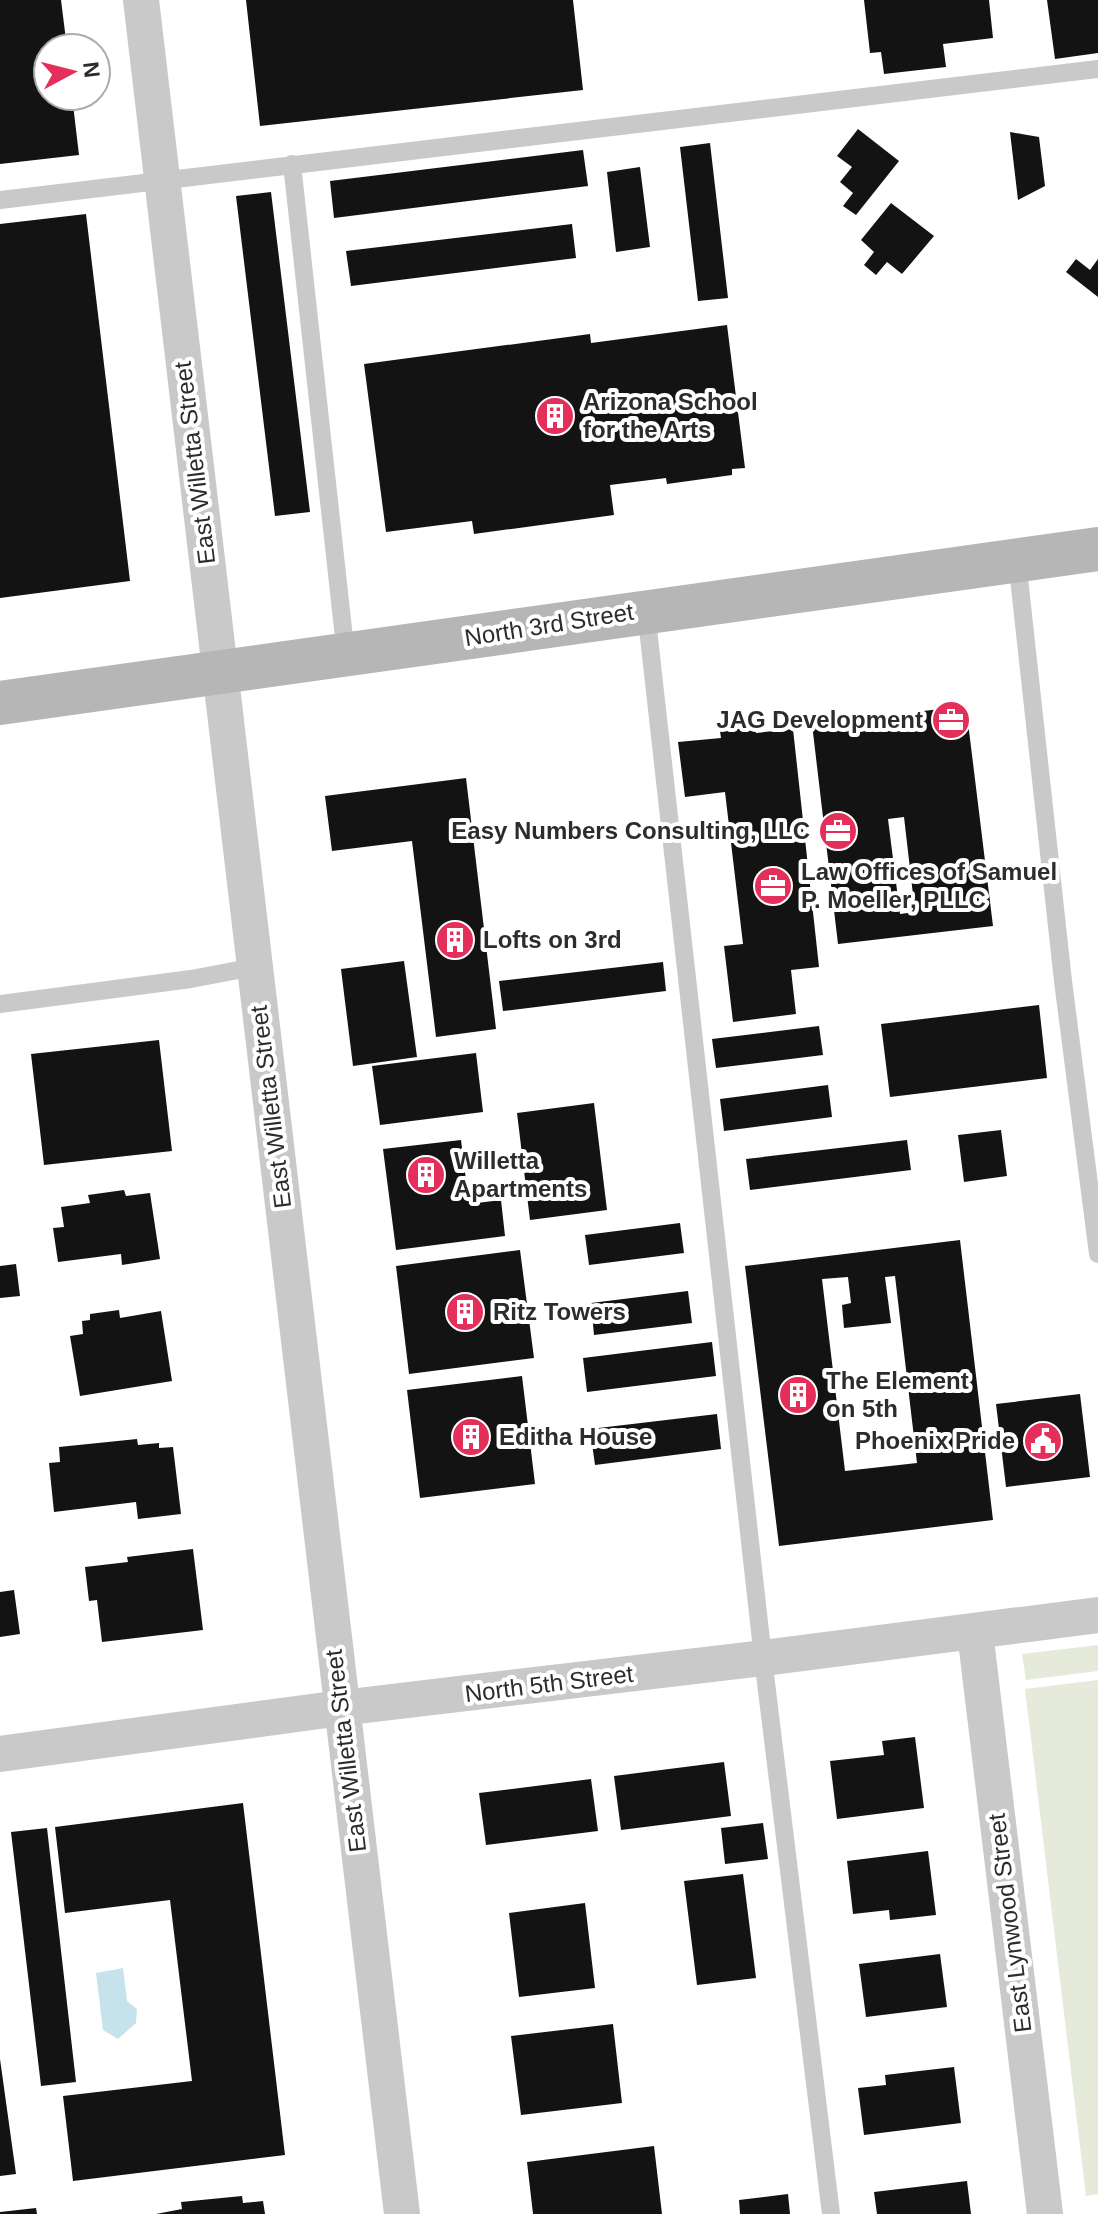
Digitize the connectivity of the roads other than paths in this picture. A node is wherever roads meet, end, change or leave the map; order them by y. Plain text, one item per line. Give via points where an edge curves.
1 (141, 0) edge
2 (1098, 69) edge
3 (292, 164) junction
4 (162, 179) junction
5 (0, 200) edge
6 (1098, 549) edge
7 (1017, 560) junction
8 (646, 611) junction
9 (346, 656) junction
10 (220, 675) junction
11 (0, 703) edge
12 (254, 967) junction
13 (0, 1004) edge
14 (1098, 1254) edge
15 (1098, 1615) edge
16 (975, 1632) junction
17 (763, 1658) junction
18 (341, 1708) junction
19 (0, 1754) edge
20 (402, 2214) edge
21 (831, 2214) edge
22 (1045, 2214) edge

1 - 4 street, East Willetta Street
2 - 3 lane
3 - 4 lane
3 - 9 lane
4 - 5 lane
4 - 10 street, East Willetta Street
6 - 7 street, North 3rd Street
7 - 8 street, North 3rd Street
7 - 14 lane
8 - 9 street, North 3rd Street
8 - 17 lane
9 - 10 street, North 3rd Street
10 - 11 street, North 3rd Street
10 - 12 street, East Willetta Street
12 - 13 lane
12 - 18 street, East Willetta Street
15 - 16 street, North 5th Street
16 - 17 street, North 5th Street
16 - 22 street, East Lynwood Street
17 - 18 street, North 5th Street
17 - 21 lane
18 - 19 street, North 5th Street
18 - 20 street, East Willetta Street

